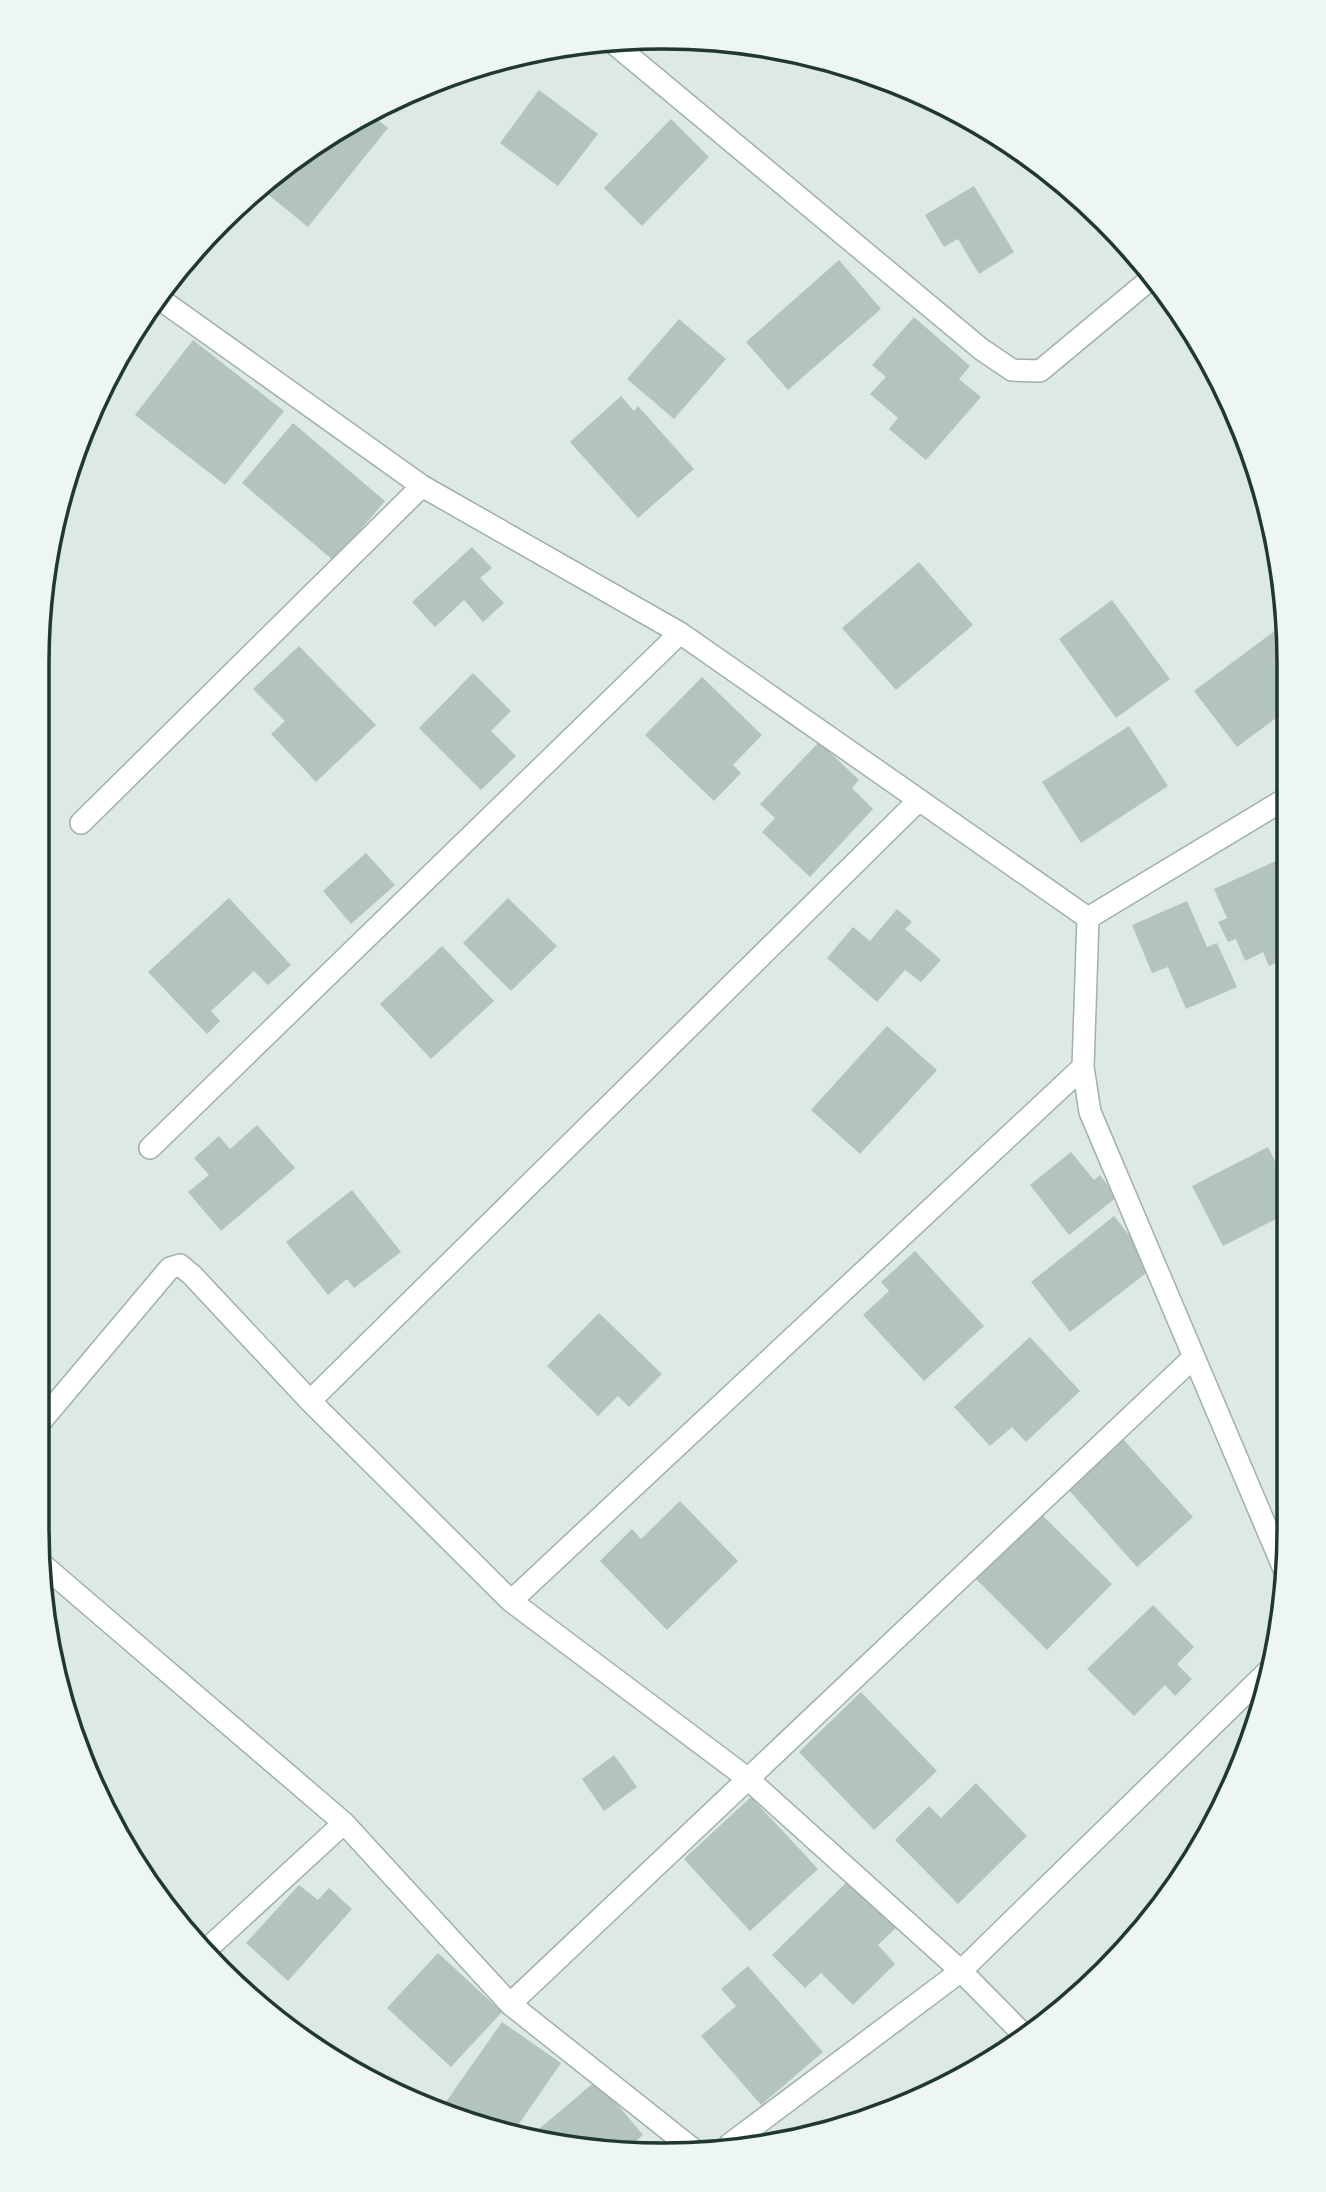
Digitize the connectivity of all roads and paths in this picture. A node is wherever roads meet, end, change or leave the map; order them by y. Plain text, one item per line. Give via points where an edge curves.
1 (622, 50) edge
2 (1145, 283) edge
3 (166, 303) edge
4 (422, 486) junction
5 (680, 633) junction
6 (918, 801) junction
7 (1277, 804) edge
8 (81, 823) dead end
9 (1088, 918) junction
10 (1083, 1067) junction
11 (150, 1148) dead end
12 (1195, 1357) junction
13 (310, 1401) junction
14 (49, 1412) edge
15 (1276, 1551) edge
16 (50, 1571) edge
17 (511, 1601) junction
18 (1258, 1681) edge
19 (747, 1778) junction
20 (344, 1823) junction
21 (212, 1945) edge
22 (961, 1971) junction
23 (510, 2004) junction
24 (1019, 2029) edge
25 (737, 2139) edge
26 (685, 2142) edge

1 - 2 street via 1012,370 1040,372
3 - 4 street
4 - 5 street
4 - 8 street
5 - 6 street
5 - 11 street
6 - 9 street
6 - 13 street
7 - 9 street
9 - 10 street
10 - 12 street via 1090,1112
10 - 17 street
12 - 15 street
12 - 19 street
13 - 14 street via 180,1265 170,1268
13 - 17 street
16 - 20 street
17 - 19 street
18 - 22 street
19 - 22 street
19 - 23 street
20 - 21 street
20 - 23 street
22 - 24 street
22 - 25 street
23 - 26 street

